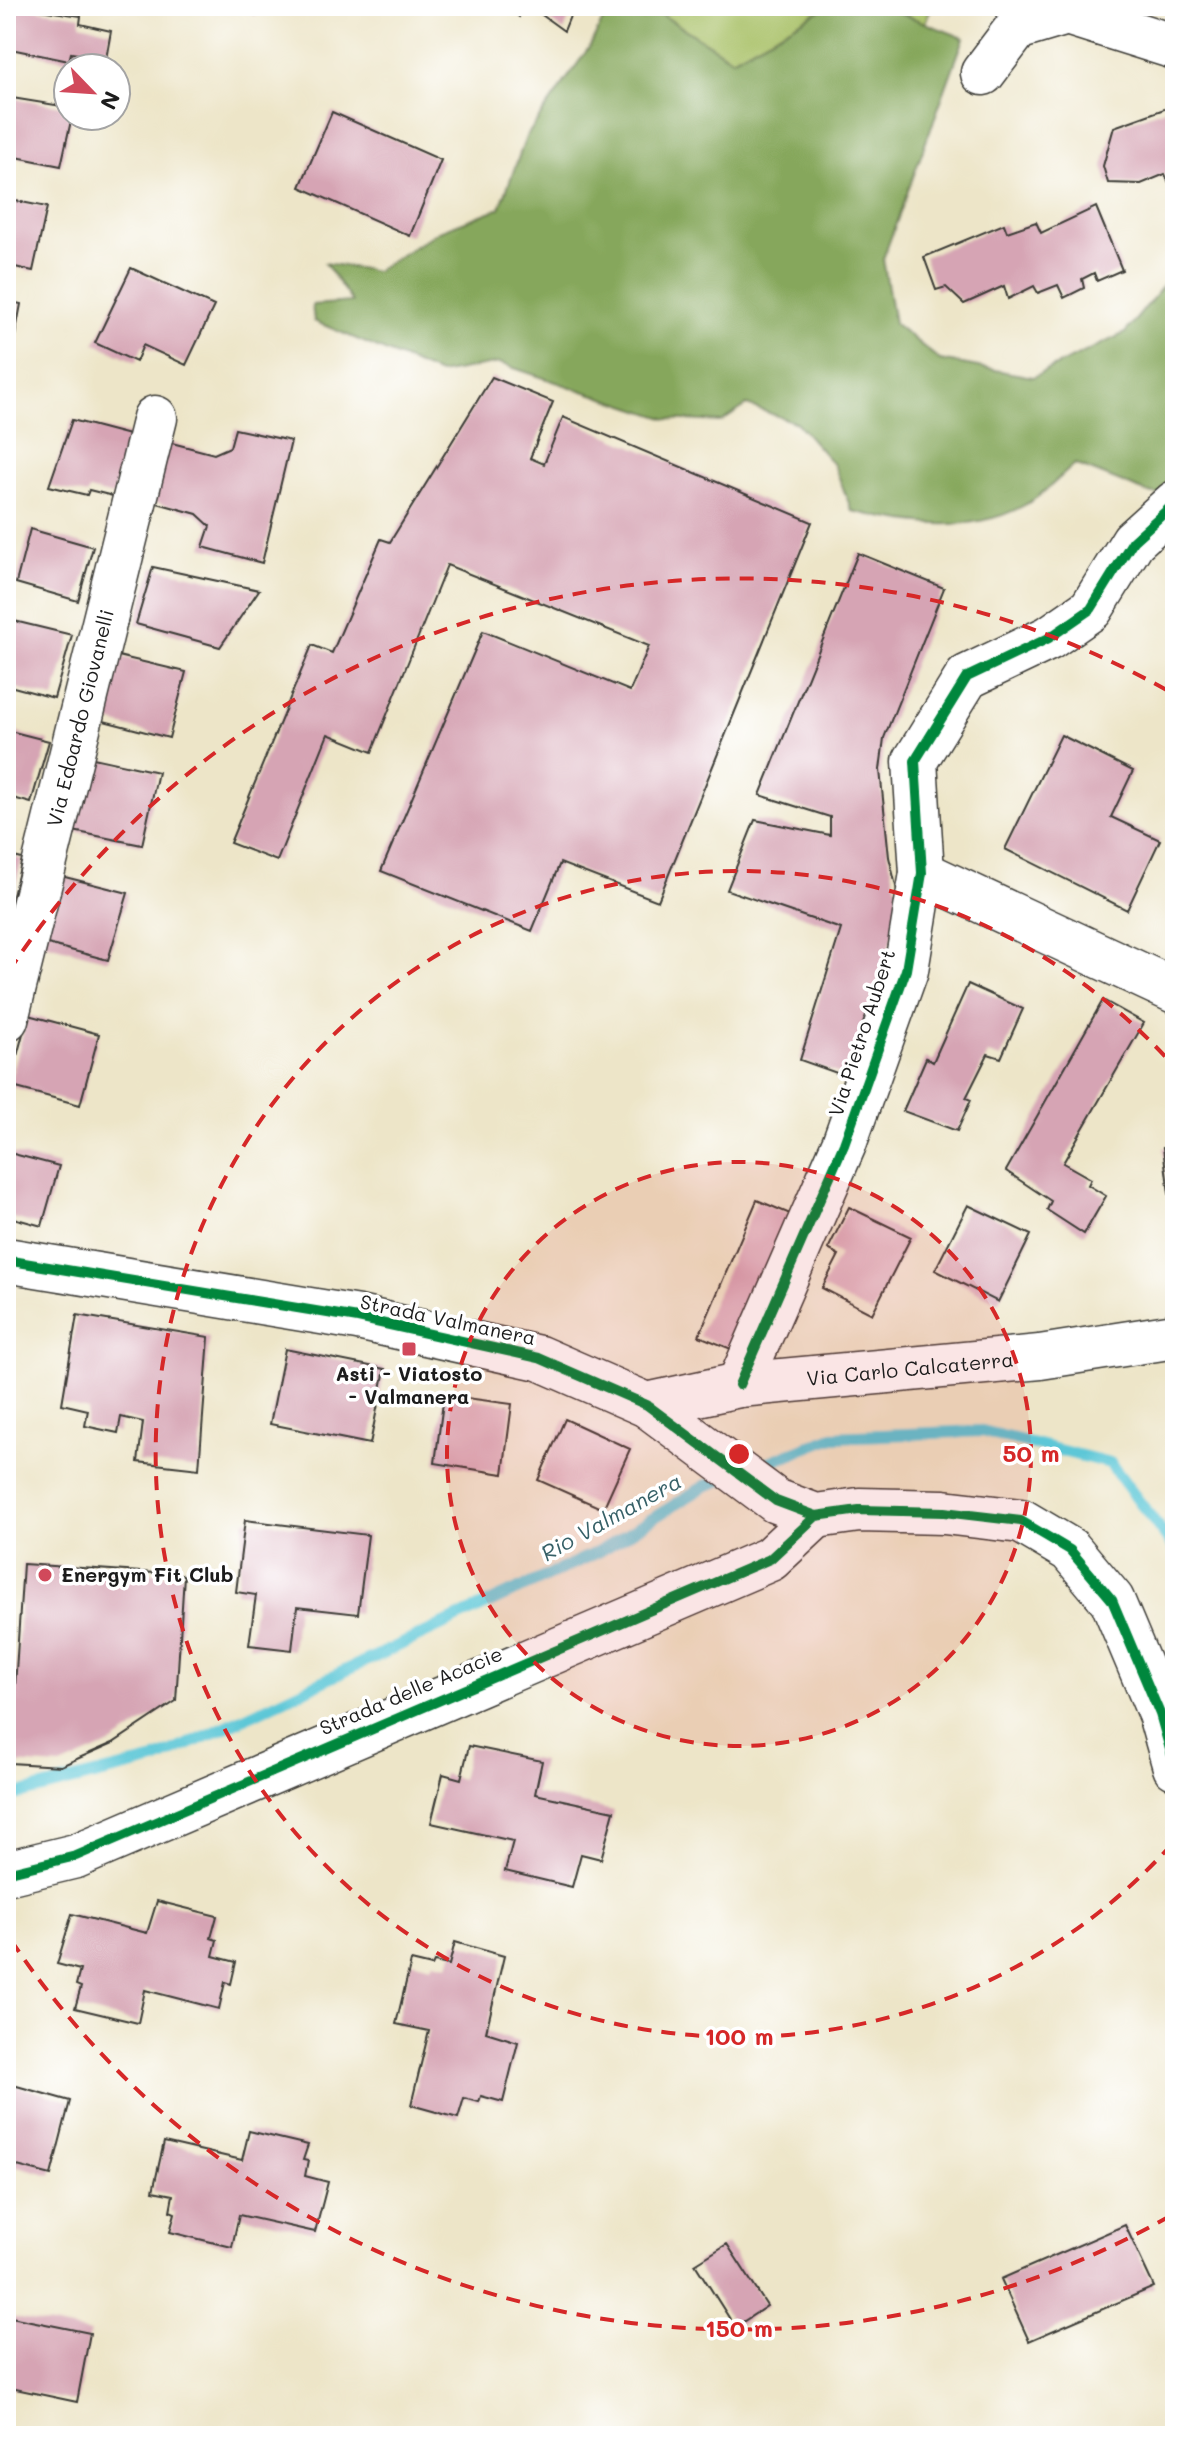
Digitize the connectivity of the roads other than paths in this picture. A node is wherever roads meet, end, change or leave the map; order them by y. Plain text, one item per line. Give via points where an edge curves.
1 (1175, 47) edge
2 (983, 73) dead end
3 (155, 418) dead end
4 (1175, 503) edge
5 (922, 873) junction
6 (1175, 991) edge
7 (6, 1019) edge
8 (6, 1260) edge
9 (1175, 1336) edge
10 (739, 1385) junction
11 (647, 1405) junction
12 (816, 1516) junction
13 (1175, 1767) edge
14 (6, 1873) edge

1 - 2 street via 1067,13 1017,28
3 - 7 street, Via Edoardo Giovanelli
4 - 5 street, Via Pietro Aubert via 1133,541 1091,609 1049,638 967,677 915,761
5 - 6 street
5 - 10 street, Via Pietro Aubert via 906,970 859,1101
8 - 11 street, Strada Valmanera via 358,1318 539,1358
9 - 10 street, Via Carlo Calcaterra via 1040,1357
10 - 11 street, Via Carlo Calcaterra
11 - 12 street, Strada Valmanera via 776,1501
12 - 13 street, Strada Valmanera via 859,1510 944,1512 1021,1521 1070,1550 1112,1600 1160,1714
12 - 14 street, Strada delle Acacie via 770,1559 76,1856

